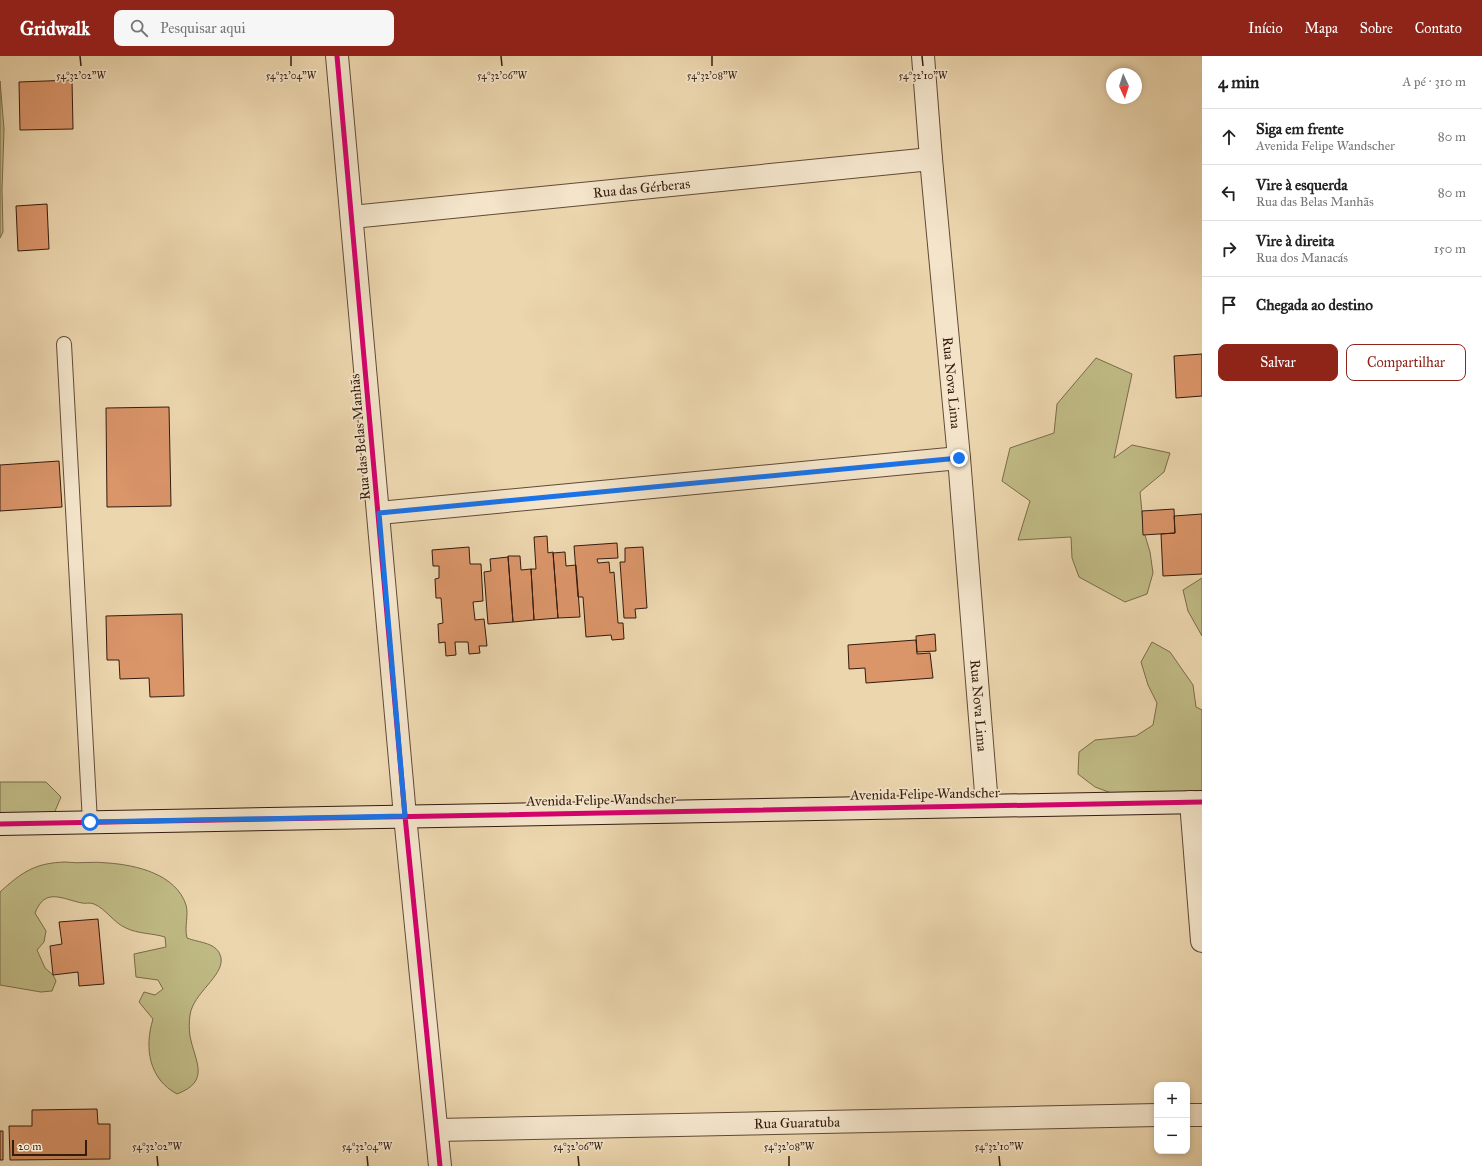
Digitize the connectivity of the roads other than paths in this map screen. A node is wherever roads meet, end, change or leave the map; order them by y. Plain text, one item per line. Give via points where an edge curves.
1 (337, 56) edge
2 (923, 56) edge
3 (931, 159) junction
4 (352, 216) junction
5 (64, 344) dead end
6 (959, 458) junction
7 (379, 513) junction
8 (1196, 802) edge
9 (987, 805) junction
10 (405, 816) junction
11 (90, 822) junction
12 (0, 824) edge
13 (1202, 941) edge
14 (1202, 1114) edge
15 (1154, 1115) edge
16 (1190, 1115) edge
17 (437, 1130) junction
18 (440, 1166) edge

1 - 4 street, Rua das Belas Manhãs
2 - 3 street, Rua Nova Lima
3 - 4 street, Rua das Gérberas
3 - 6 street, Rua Nova Lima
4 - 7 street, Rua das Belas Manhãs
5 - 11 lane
6 - 7 street
6 - 9 street, Rua Nova Lima
7 - 10 street, Rua das Belas Manhãs
8 - 9 street, Avenida Felipe Wandscher
8 - 13 street
9 - 10 street, Avenida Felipe Wandscher
10 - 11 street, Avenida Felipe Wandscher
10 - 17 street, Rua das Belas Manhãs
11 - 12 street, Avenida Felipe Wandscher
14 - 16 street
15 - 17 street, Rua Guaratuba
17 - 18 street, Rua das Belas Manhãs

